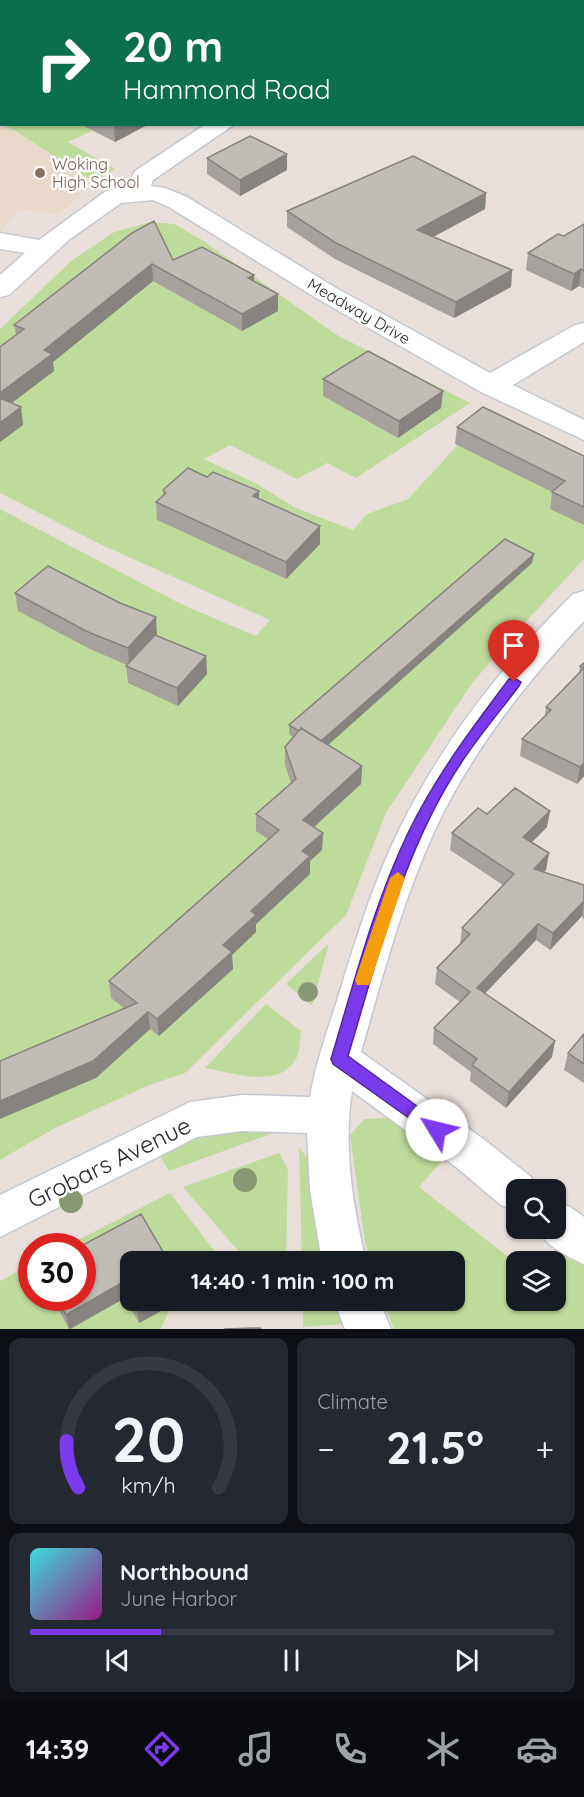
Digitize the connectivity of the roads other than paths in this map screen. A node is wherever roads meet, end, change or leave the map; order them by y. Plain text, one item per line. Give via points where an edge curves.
1 (220, 126) edge
2 (136, 193) junction
3 (0, 241) edge
4 (45, 249) junction
5 (0, 289) edge
6 (584, 331) edge
7 (491, 386) junction
8 (584, 431) edge
9 (584, 603) edge
10 (339, 1059) junction
11 (328, 1117) junction
12 (506, 1183) edge
13 (0, 1217) edge
14 (566, 1229) edge
15 (584, 1243) edge
16 (343, 1251) edge
17 (361, 1311) edge
18 (368, 1329) edge

1 - 2 street via 143,176
2 - 4 street via 108,200
2 - 7 street, Meadway Drive via 156,193 178,202 323,291
3 - 4 street
4 - 5 street
6 - 7 street
7 - 8 street, Meadway Drive
9 - 10 street via 506,693 455,760 433,799 379,926
10 - 11 street
10 - 12 street
11 - 13 street, Grobars Avenue via 255,1111 190,1120
11 - 16 street via 332,1186
14 - 15 street
17 - 18 street

